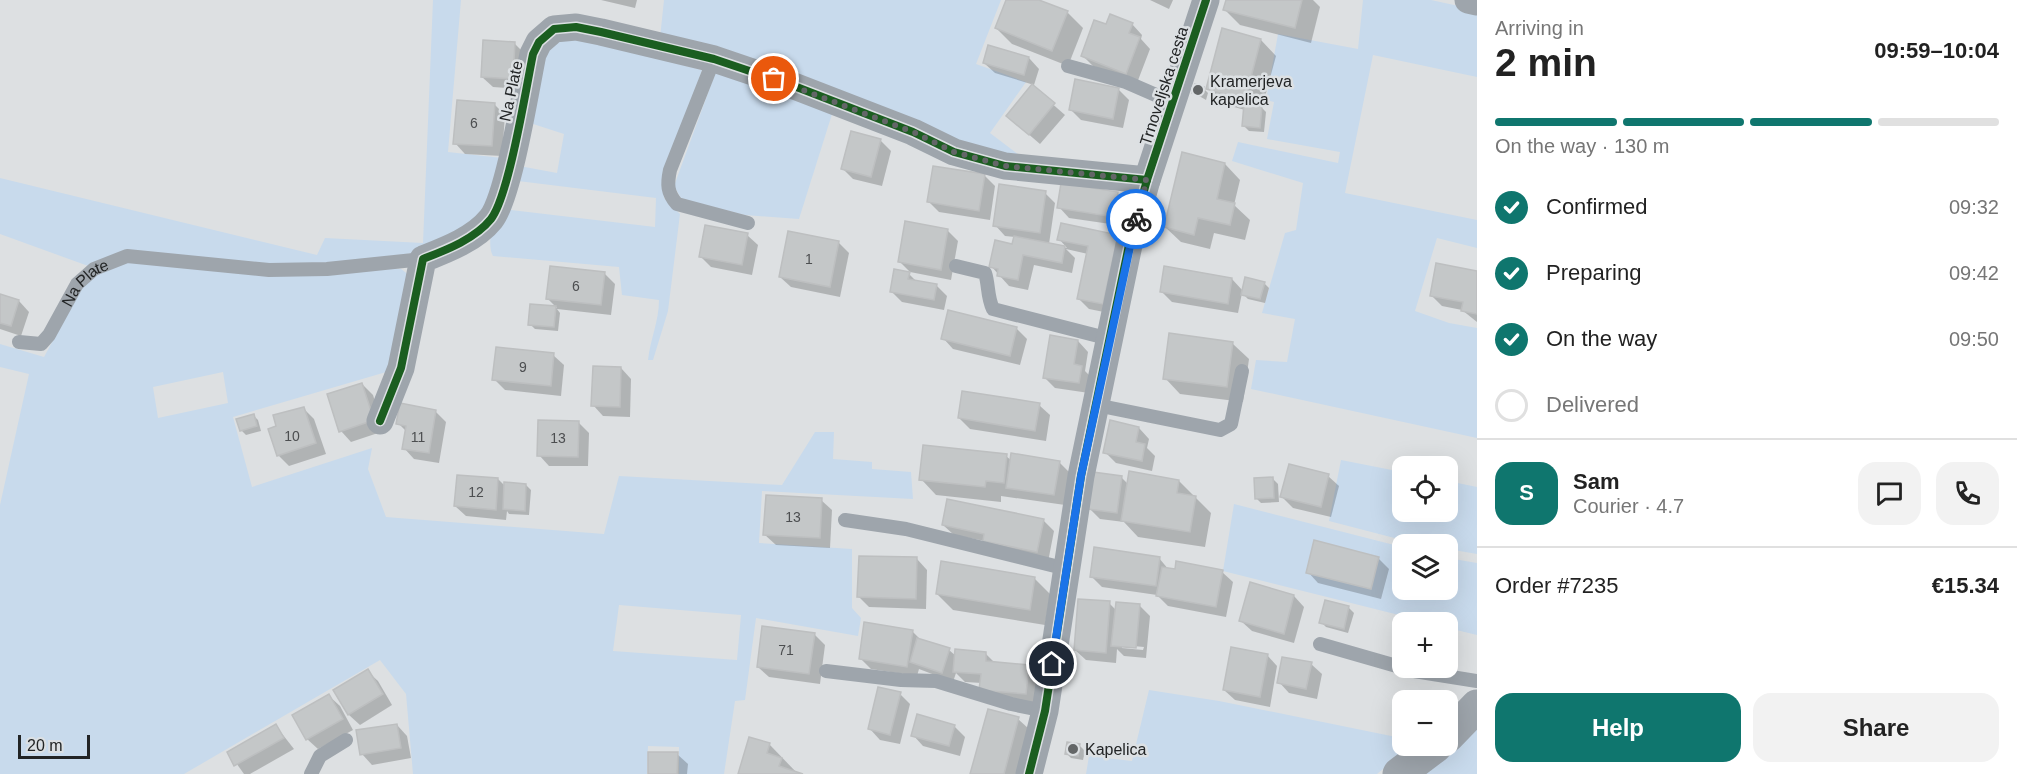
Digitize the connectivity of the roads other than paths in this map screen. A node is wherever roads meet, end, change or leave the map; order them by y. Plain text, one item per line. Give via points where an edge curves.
1 (1206, 0) edge
2 (1468, 0) edge
3 (1477, 2) edge
4 (714, 59) junction
5 (1068, 66) dead end
6 (1172, 102) junction
7 (1147, 180) junction
8 (748, 223) dead end
9 (423, 259) junction
10 (956, 266) dead end
11 (1110, 339) junction
12 (19, 342) dead end
13 (1242, 371) dead end
14 (1096, 405) junction
15 (380, 421) dead end
16 (845, 520) dead end
17 (1067, 569) junction
18 (1320, 644) dead end
19 (826, 671) dead end
20 (1477, 681) edge
21 (1477, 706) edge
22 (1045, 711) junction
23 (1458, 726) edge
24 (346, 740) dead end
25 (1423, 756) edge
26 (311, 774) edge
27 (1029, 774) edge
28 (1399, 774) edge

1 - 6 street, Trnoveljska cesta
2 - 3 street
4 - 7 street, Na Plate via 913,132 954,152 1005,166
4 - 8 lane via 670,170 670,196 677,204
4 - 9 street, Na Plate via 576,27 554,29 539,42 533,54 502,196 491,219 447,249
5 - 6 lane via 1126,82
6 - 7 street, Trnoveljska cesta
7 - 11 street, Trnoveljska cesta
9 - 12 lane, Na Plate via 327,269 269,270 127,256 94,269 77,284 41,344
9 - 15 street via 401,368
10 - 11 lane via 985,273 988,301 993,309
11 - 14 street, Trnoveljska cesta
13 - 14 lane via 1231,424 1220,430
14 - 17 street, Trnoveljska cesta
16 - 17 lane via 906,529
17 - 22 street, Trnoveljska cesta
18 - 20 lane via 1414,671
19 - 22 lane via 936,681
21 - 23 street
22 - 27 street, Trnoveljska cesta
24 - 26 lane via 320,756
25 - 28 street

